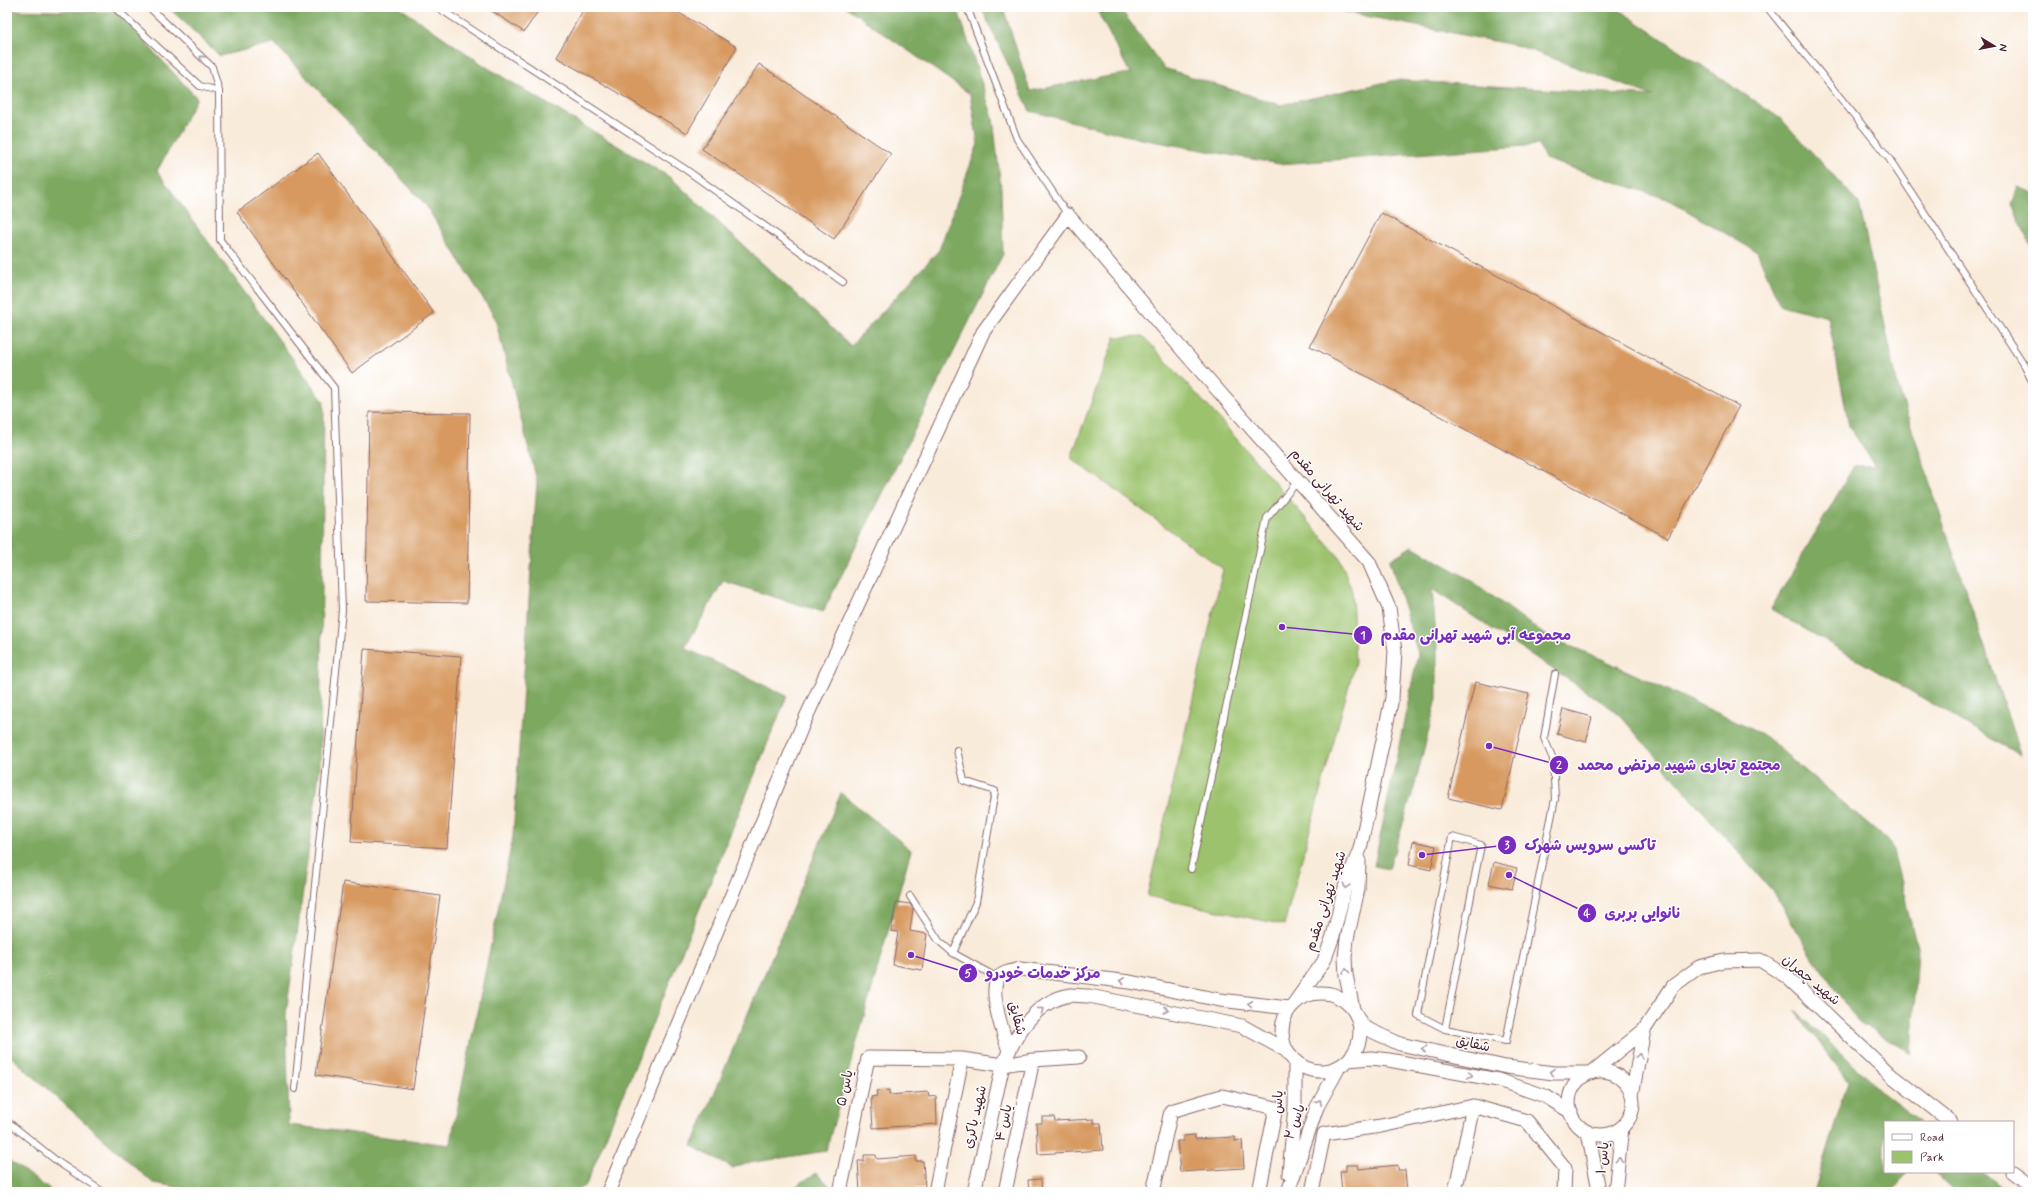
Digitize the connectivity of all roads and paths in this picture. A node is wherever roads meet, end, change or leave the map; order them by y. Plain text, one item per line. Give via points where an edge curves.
1 (114, 7) edge
2 (149, 7) edge
3 (437, 7) edge
4 (967, 7) edge
5 (1767, 7) edge
6 (219, 91) junction
7 (1068, 215) junction
8 (843, 282) dead end
9 (2033, 383) edge
10 (1298, 481) junction
11 (1555, 674) dead end
12 (956, 750) dead end
13 (1360, 849) junction
14 (1192, 869) dead end
15 (910, 896) dead end
16 (952, 953) junction
17 (998, 978) junction
18 (1292, 1005) junction
19 (1355, 1014) junction
20 (1445, 1029) junction
21 (1644, 1030) junction
22 (1009, 1051) junction
23 (1291, 1056) junction
24 (1079, 1057) dead end
25 (962, 1059) junction
26 (1033, 1060) junction
27 (1344, 1063) junction
28 (1003, 1065) junction
29 (1591, 1073) junction
30 (295, 1089) dead end
31 (1632, 1094) junction
32 (1474, 1106) junction
33 (1571, 1112) junction
34 (1274, 1120) junction
35 (7, 1121) edge
36 (1293, 1121) junction
37 (1950, 1121) edge
38 (1622, 1127) junction
39 (1308, 1129) junction
40 (1588, 1132) junction
41 (1324, 1134) junction
42 (2014, 1173) edge
43 (2033, 1187) edge
44 (103, 1192) edge
45 (608, 1192) edge
46 (840, 1192) edge
47 (934, 1192) edge
48 (974, 1192) edge
49 (1005, 1192) edge
50 (1153, 1192) edge
51 (1259, 1192) edge
52 (1288, 1192) edge
53 (1312, 1192) edge
54 (1455, 1192) edge
55 (1564, 1192) edge
56 (1596, 1192) edge
57 (1615, 1192) edge

1 - 6 lane via 200,86
6 -> 2 lane via 212,67
3 - 8 lane via 685,169
4 - 7 lane via 1017,139
5 - 9 lane via 1888,157 2023,363
6 - 30 lane via 220,240 334,388 342,610
7 - 10 street, شهید تهرانی مقدم via 1184,353
7 - 45 street via 983,332 803,724
10 - 13 street, شهید تهرانی مقدم via 1369,562 1389,608 1395,651 1392,698
10 - 14 lane via 1268,518
11 - 20 lane via 1544,738 1553,759 1555,799 1506,1042
12 - 16 lane via 964,781 995,791 976,902
13 -> 18 street, شهید تهرانی مقدم via 1324,961
19 -> 13 street, شهید تهرانی مقدم via 1346,975 1345,958 1358,889
15 - 16 lane via 939,941
16 - 17 lane
18 -> 17 street via 1220,1000 1130,982 1020,969
17 - 22 street, شقایق via 995,998
18 - 19 street via 1305,996 1326,993 1341,998
18 - 23 street via 1282,1029 1282,1041
19 - 27 street via 1360,1034 1357,1048
29 -> 19 street, شقایق via 1554,1073 1506,1067 1400,1044 1366,1028
20 - 20 lane via 1481,845 1452,836 1418,1015
21 - 29 street, شهید چمران
31 -> 21 street, شهید چمران
21 - 37 street, شهید چمران via 1673,986 1699,967 1724,961 1760,960 1787,977 1892,1076
22 -> 23 street, شقایق via 1024,1024 1054,1000 1070,995 1089,996 1242,1026
22 - 28 street, شهید باکری
23 - 27 street via 1304,1068 1316,1071 1328,1071
23 - 36 street, یاس
24 - 26 street
25 - 28 street, یاس ۵
25 - 46 street, یاس ۵ via 868,1058
25 - 47 street
26 - 28 street
26 - 49 street, یاس ۴
27 -> 33 street via 1371,1058 1498,1080 1545,1096
39 -> 27 street, یاس ۲ via 1317,1107
28 - 48 street, شهید باکری
29 - 31 street via 1611,1073 1624,1081
29 - 33 street via 1583,1078 1572,1093
31 - 38 street via 1632,1112
32 - 41 street via 1381,1126
32 - 54 street
32 - 55 street via 1527,1121 1565,1168
33 - 40 street via 1580,1127
34 - 36 street
34 - 50 street via 1276,1108 1222,1096 1171,1111
34 - 51 street
35 - 44 lane via 58,1162
36 - 52 street, یاس
38 - 40 street via 1606,1135
57 -> 38 street, یاس ۱
39 - 41 street
39 - 52 street, یاس ۲
40 - 56 street, یاس ۱ via 1598,1185
41 - 53 street
42 - 43 street

